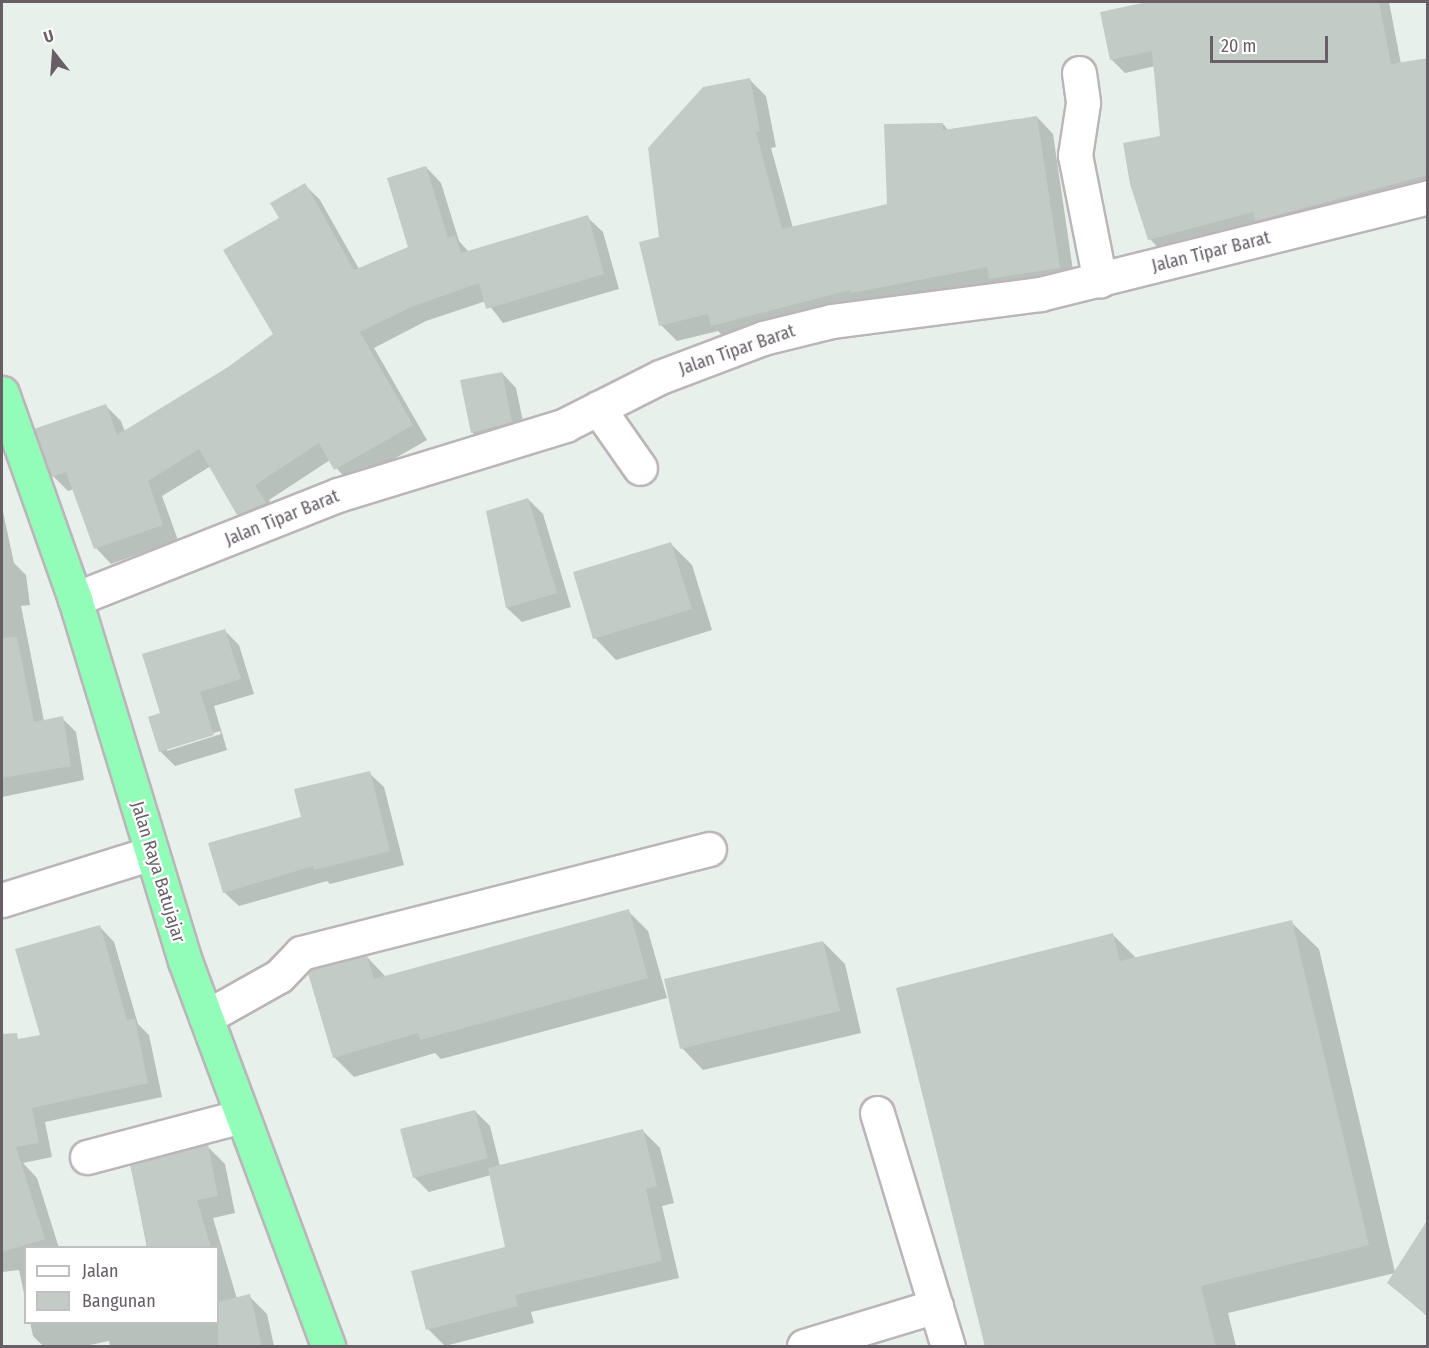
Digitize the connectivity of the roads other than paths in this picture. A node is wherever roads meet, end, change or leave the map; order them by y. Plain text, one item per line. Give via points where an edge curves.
1 (1079, 74) dead end
2 (1428, 198) edge
3 (1100, 281) junction
4 (2, 393) edge
5 (598, 408) junction
6 (640, 468) dead end
7 (75, 599) junction
8 (709, 849) dead end
9 (152, 853) junction
10 (2, 900) edge
11 (206, 1017) junction
12 (877, 1113) dead end
13 (242, 1116) junction
14 (87, 1157) dead end
15 (936, 1306) junction
16 (328, 1347) edge
17 (804, 1347) edge
18 (948, 1347) edge

1 - 3 street via 1083,103 1075,155
2 - 3 street, Jalan Tipar Barat
3 - 5 street, Jalan Tipar Barat via 1040,294 800,327 713,355
4 - 7 highway, Jalan Raya Batujajar
5 - 6 street
5 - 7 street, Jalan Tipar Barat via 554,429 338,495
7 - 9 highway, Jalan Raya Batujajar
8 - 11 street via 302,953 279,976
9 - 10 street
9 - 11 highway, Jalan Raya Batujajar
11 - 13 highway, Jalan Raya Batujajar
12 - 15 street
13 - 14 street
13 - 16 highway, Jalan Raya Batujajar
15 - 17 street
15 - 18 street

